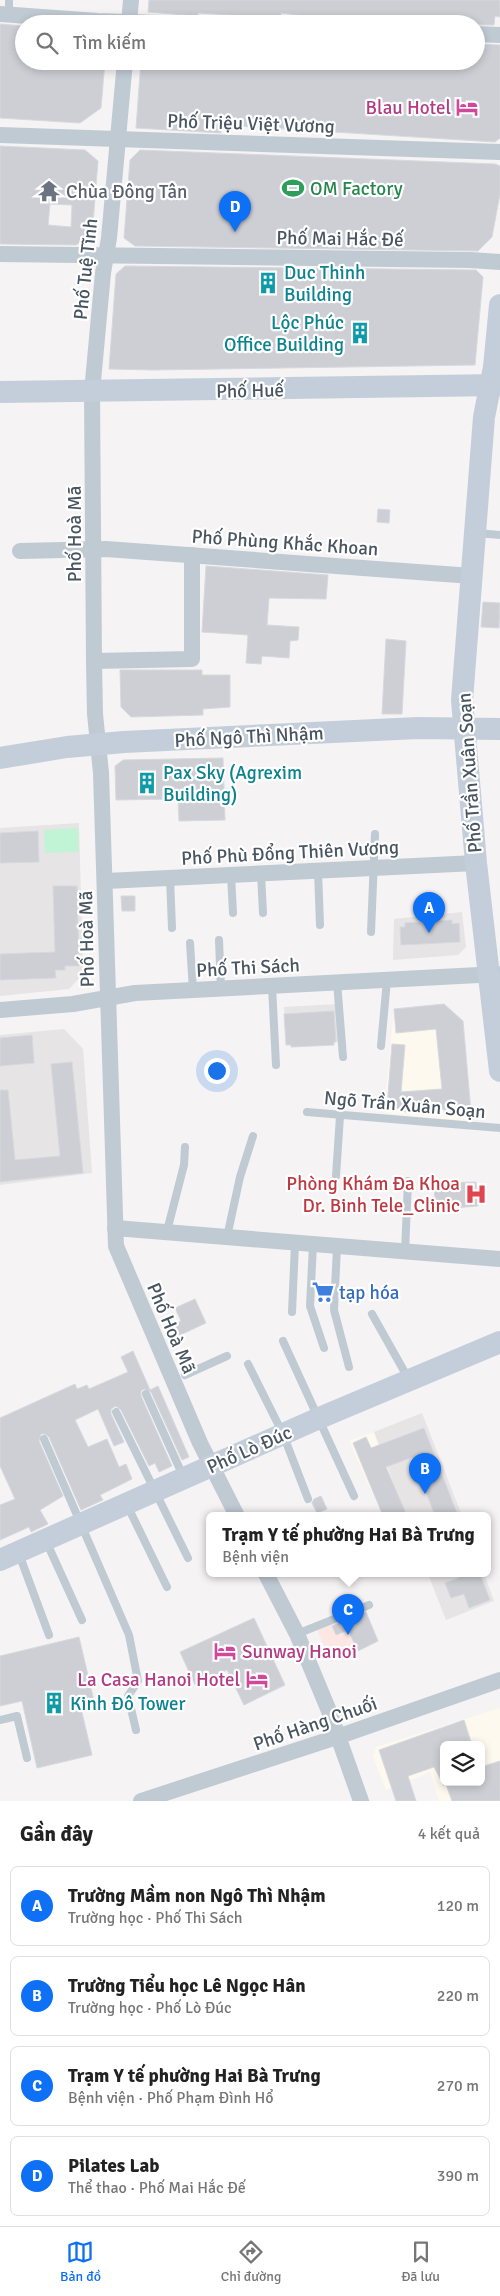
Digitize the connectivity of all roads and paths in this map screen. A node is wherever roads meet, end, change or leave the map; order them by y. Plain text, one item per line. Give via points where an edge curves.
1 (131, 0) edge
2 (6, 9) edge
3 (59, 15) edge
4 (130, 15) edge
5 (485, 34) edge
6 (500, 35) edge
7 (124, 70) edge
8 (0, 135) edge
9 (117, 139) junction
10 (500, 152) edge
11 (0, 254) edge
12 (106, 255) junction
13 (500, 262) edge
14 (500, 305) edge
15 (496, 385) edge
16 (0, 392) edge
17 (92, 392) junction
18 (475, 533) junction
19 (500, 535) edge
20 (94, 550) junction
21 (20, 552) dead end
22 (192, 555) junction
23 (472, 576) junction
24 (94, 661) junction
25 (464, 728) junction
26 (500, 729) edge
27 (98, 744) junction
28 (0, 758) edge
29 (376, 834) dead end
30 (476, 863) junction
31 (375, 868) junction
32 (318, 871) junction
33 (261, 874) junction
34 (231, 875) junction
35 (170, 878) junction
36 (106, 881) junction
37 (233, 913) dead end
38 (263, 913) dead end
39 (320, 925) dead end
40 (172, 928) dead end
41 (371, 932) dead end
42 (219, 940) dead end
43 (190, 943) dead end
44 (494, 974) edge
45 (387, 980) junction
46 (337, 982) junction
47 (272, 986) junction
48 (221, 989) junction
49 (193, 990) junction
50 (107, 997) junction
51 (0, 1010) edge
52 (381, 1046) dead end
53 (343, 1057) dead end
54 (276, 1065) dead end
55 (500, 1071) edge
56 (307, 1112) dead end
57 (340, 1116) junction
58 (500, 1128) edge
59 (253, 1136) dead end
60 (185, 1147) dead end
61 (336, 1176) dead end
62 (408, 1181) dead end
63 (115, 1228) junction
64 (167, 1231) junction
65 (227, 1237) junction
66 (295, 1244) junction
67 (313, 1245) junction
68 (337, 1247) junction
69 (406, 1252) junction
70 (500, 1259) edge
71 (292, 1312) dead end
72 (372, 1314) dead end
73 (283, 1341) dead end
74 (500, 1342) edge
75 (324, 1348) dead end
76 (227, 1356) dead end
77 (248, 1364) dead end
78 (349, 1367) dead end
79 (185, 1375) dead end
80 (410, 1382) junction
81 (146, 1394) dead end
82 (116, 1412) dead end
83 (317, 1419) junction
84 (283, 1434) junction
85 (44, 1439) dead end
86 (211, 1466) junction
87 (184, 1478) junction
88 (154, 1491) junction
89 (354, 1496) dead end
90 (308, 1499) dead end
91 (126, 1504) junction
92 (235, 1512) edge
93 (81, 1524) junction
94 (46, 1540) junction
95 (9, 1556) edge
96 (188, 1558) dead end
97 (268, 1577) edge
98 (167, 1586) dead end
99 (369, 1605) dead end
100 (82, 1620) dead end
101 (297, 1634) junction
102 (49, 1635) dead end
103 (500, 1680) edge
104 (0, 1720) edge
105 (136, 1730) dead end
106 (337, 1737) junction
107 (27, 1758) dead end
108 (141, 1801) edge
109 (361, 1801) edge

1 - 4 street
2 - 3 street
5 - 6 street
7 - 9 street, Phố Tuệ Tĩnh
8 - 9 street, Phố Triệu Việt Vương
9 - 10 street, Phố Triệu Việt Vương
9 - 12 street, Phố Tuệ Tĩnh
11 - 12 street, Phố Mai Hắc Đế
12 - 13 street, Phố Mai Hắc Đế
12 - 17 street, Phố Tuệ Tĩnh
14 - 15 street, Phố Trần Xuân Soạn
15 - 17 street, Phố Huế
15 - 18 street, Phố Trần Xuân Soạn via 484,417
16 - 17 street, Phố Huế
17 - 20 street, Phố Hoà Mã
18 - 19 lane
18 - 23 street, Phố Trần Xuân Soạn
20 - 21 street, Phố Phùng Khắc Khoan
20 - 22 street, Phố Phùng Khắc Khoan
20 - 24 street, Phố Hoà Mã
22 - 23 street, Phố Phùng Khắc Khoan
22 - 24 street via 192,659
23 - 25 street, Phố Trần Xuân Soạn via 462,700
24 - 27 street, Phố Hoà Mã
25 - 26 street, Phố Ngô Thì Nhậm
25 - 27 street, Phố Ngô Thì Nhậm
25 - 30 street, Phố Trần Xuân Soạn
27 - 28 street, Phố Ngô Thì Nhậm
27 - 36 street, Phố Hoà Mã
29 - 31 lane
30 - 31 street, Phố Phù Đổng Thiên Vương
30 - 44 street, Phố Trần Xuân Soạn
31 - 32 street, Phố Phù Đổng Thiên Vương
31 - 41 lane
32 - 33 street, Phố Phù Đổng Thiên Vương
32 - 39 lane
33 - 34 street, Phố Phù Đổng Thiên Vương
33 - 38 lane
34 - 35 street, Phố Phù Đổng Thiên Vương
34 - 37 lane
35 - 36 street, Phố Phù Đổng Thiên Vương
35 - 40 lane
36 - 50 street, Phố Hoà Mã
42 - 48 lane
43 - 49 lane
44 - 45 street, Phố Thi Sách
44 - 55 street, Phố Trần Xuân Soạn
45 - 46 street, Phố Thi Sách
45 - 52 lane
46 - 47 street, Phố Thi Sách
46 - 53 lane
47 - 48 street, Phố Thi Sách
47 - 54 lane
48 - 49 street, Phố Thi Sách
49 - 50 street, Phố Thi Sách
50 - 51 street, Phố Thi Sách via 73,1004
50 - 63 street, Phố Hoà Mã
56 - 57 lane, Ngõ Trần Xuân Soạn
57 - 58 lane, Ngõ Trần Xuân Soạn
57 - 61 lane
59 - 65 lane
60 - 64 lane via 184,1165
62 - 69 lane
63 - 64 street
63 - 86 street, Phố Hoà Mã via 121,1260
64 - 65 street
65 - 66 street
66 - 67 street
66 - 71 lane
67 - 68 street
67 - 75 lane via 310,1306
68 - 69 street
68 - 78 lane via 334,1310
69 - 70 street
72 - 80 lane
73 - 83 lane
74 - 80 street, Phố Lò Đúc
76 - 79 lane
77 - 84 lane
80 - 83 street, Phố Lò Đúc
81 - 87 lane
82 - 88 lane
83 - 84 street, Phố Lò Đúc
83 - 89 lane
84 - 86 street, Phố Lò Đúc
84 - 90 lane
85 - 93 lane
86 - 87 street, Phố Lò Đúc
86 - 92 street, Phố Hoà Mã
87 - 88 street, Phố Lò Đúc
88 - 91 street, Phố Lò Đúc
88 - 96 lane
91 - 93 street, Phố Lò Đúc
91 - 98 lane
93 - 94 street, Phố Lò Đúc
93 - 105 lane via 129,1635 138,1681 128,1696
94 - 95 street, Phố Lò Đúc
94 - 100 lane
95 - 102 lane
97 - 101 street
99 - 101 lane
101 - 106 street
103 - 106 street, Phố Hàng Chuối
104 - 107 lane via 17,1716
106 - 108 street, Phố Hàng Chuối
106 - 109 street

